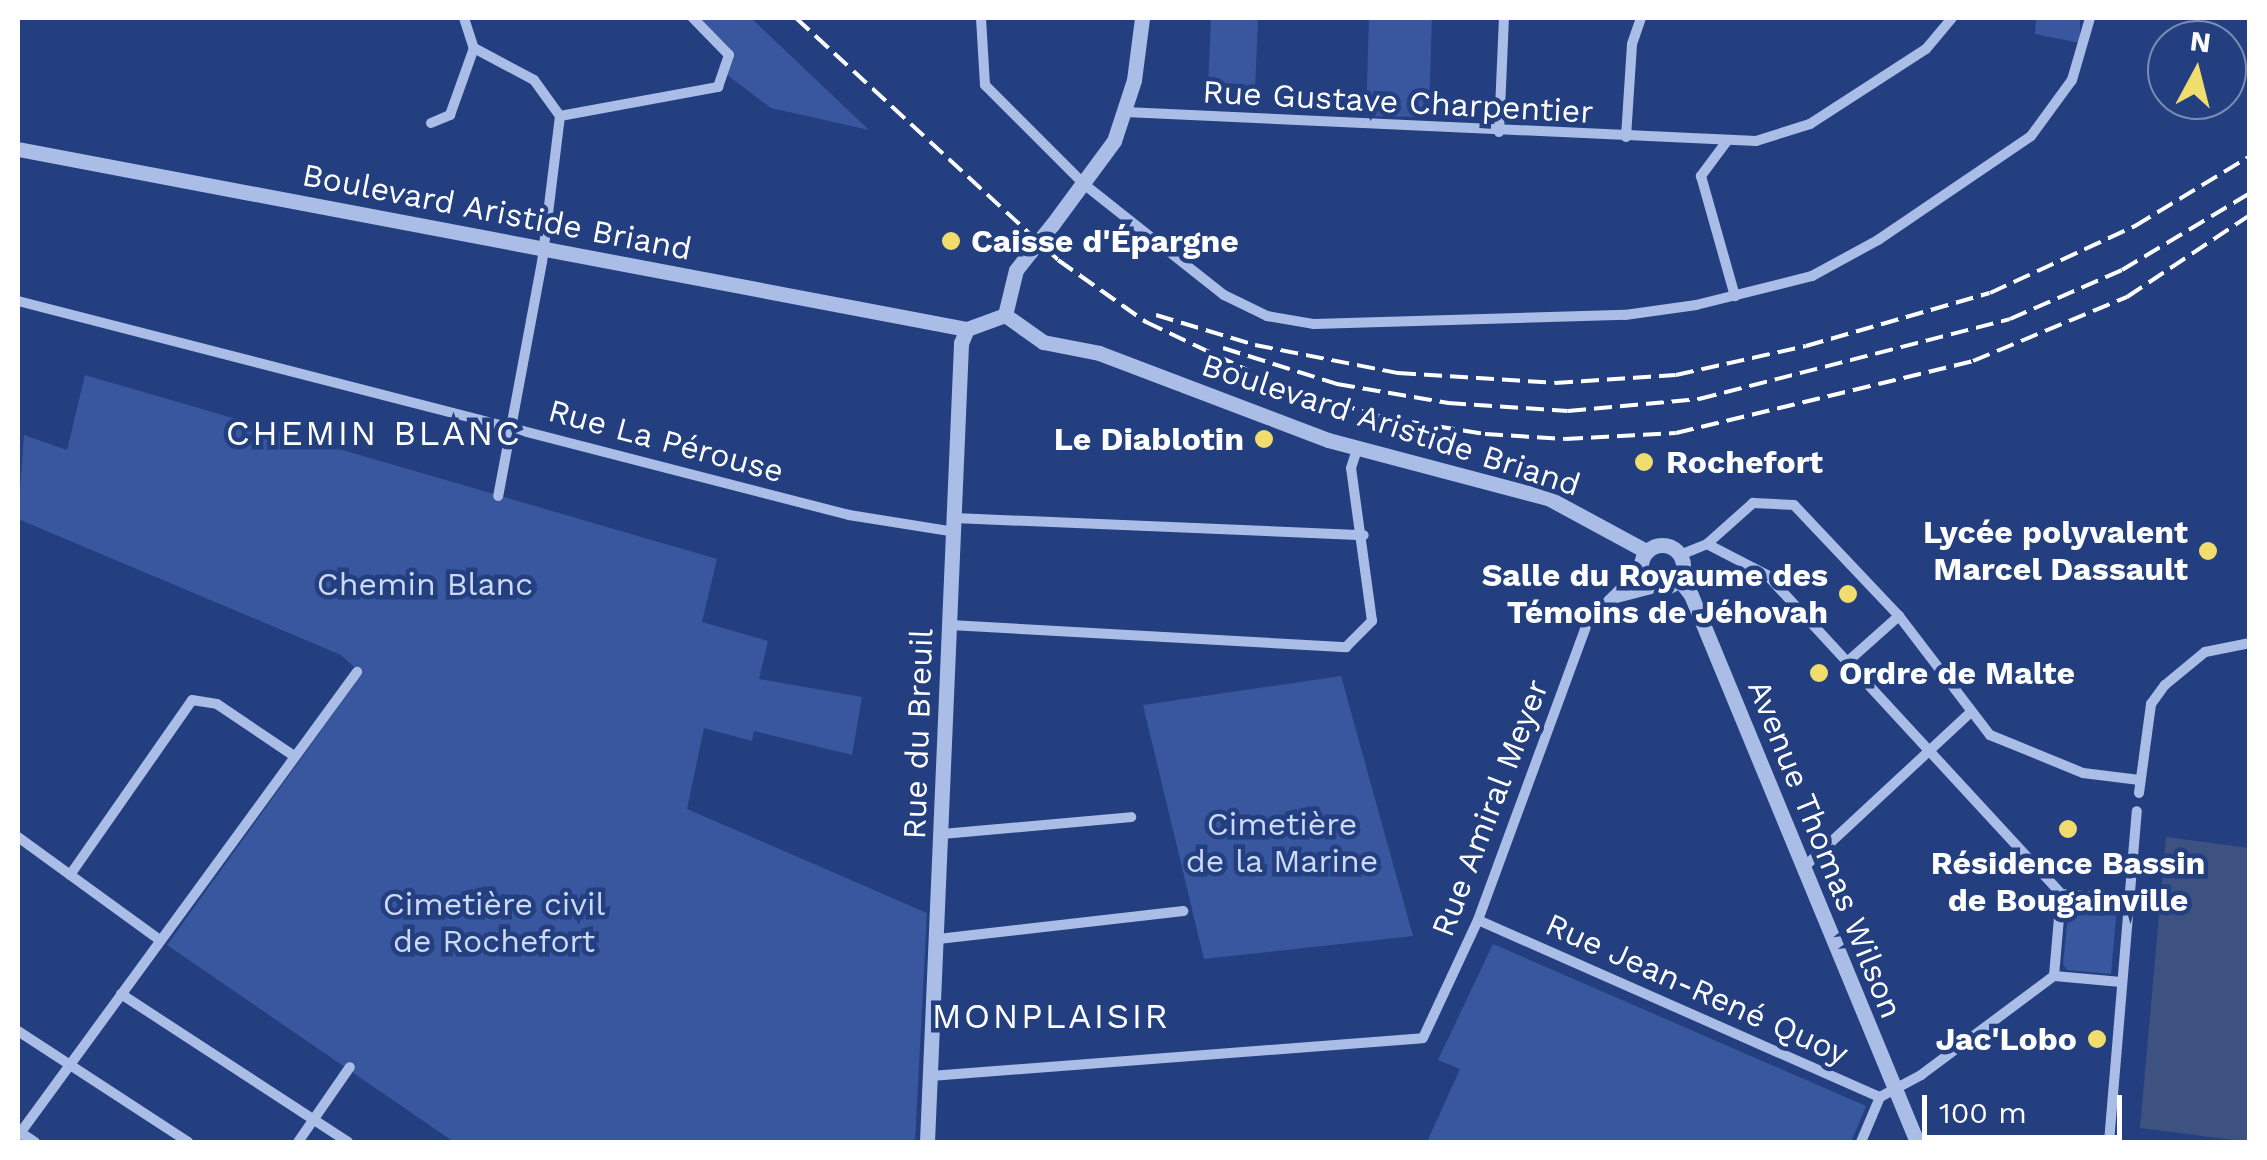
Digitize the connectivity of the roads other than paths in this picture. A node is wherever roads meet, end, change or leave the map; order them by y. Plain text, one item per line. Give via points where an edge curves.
1 (464, 18) edge
2 (693, 18) edge
3 (981, 18) edge
4 (1142, 18) edge
5 (1504, 18) edge
6 (1641, 18) edge
7 (1952, 18) edge
8 (2090, 18) edge
9 (474, 48) junction
10 (1125, 112) junction
11 (560, 116) junction
12 (432, 123) dead end
13 (1499, 132) junction
14 (1626, 137) junction
15 (1727, 141) junction
16 (18, 148) edge
17 (1084, 185) junction
18 (540, 248) junction
19 (1735, 296) junction
20 (18, 301) edge
21 (1005, 315) junction
22 (966, 329) junction
23 (510, 426) junction
24 (1357, 449) junction
25 (498, 496) dead end
26 (954, 525) junction
27 (1364, 536) junction
28 (1706, 544) junction
29 (1646, 551) junction
30 (1680, 555) junction
31 (1640, 569) junction
32 (1679, 579) junction
33 (1660, 587) junction
34 (1609, 600) junction
35 (1899, 616) junction
36 (950, 625) junction
37 (2250, 643) edge
38 (1846, 662) junction
39 (357, 672) dead end
40 (1970, 713) junction
41 (1928, 752) junction
42 (294, 756) junction
43 (2140, 780) junction
44 (2139, 793) dead end
45 (2137, 810) dead end
46 (1131, 817) dead end
47 (942, 834) junction
48 (18, 837) edge
49 (1802, 869) junction
50 (70, 875) junction
51 (2061, 894) junction
52 (2129, 900) junction
53 (1182, 911) dead end
54 (1478, 920) junction
55 (938, 938) junction
56 (160, 940) junction
57 (2054, 976) junction
58 (2122, 982) junction
59 (121, 994) junction
60 (18, 1031) edge
61 (70, 1065) junction
62 (350, 1067) dead end
63 (932, 1076) junction
64 (1895, 1087) junction
65 (1880, 1097) junction
66 (314, 1120) junction
67 (18, 1133) edge
68 (35, 1142) edge
69 (188, 1142) edge
70 (298, 1142) edge
71 (348, 1142) edge
72 (927, 1142) edge
73 (1861, 1142) edge
74 (1917, 1142) edge
75 (2109, 1142) edge

1 - 9 street
2 - 11 street via 729,55 718,87
3 - 17 street via 985,85
4 - 10 street
5 - 13 street
6 - 14 street via 1632,44
7 - 15 street, Rue Gustave Charpentier via 1926,49 1810,124 1768,140
8 - 19 street via 2083,54 2061,101 2013,151 1840,262 1778,288
9 - 11 street via 534,80
9 - 12 street via 450,115
10 - 13 street, Rue Gustave Charpentier
10 - 17 street
11 - 18 street
13 - 14 street, Rue Gustave Charpentier
14 - 15 street, Rue Gustave Charpentier
15 - 19 street via 1701,176
16 - 18 street, Boulevard Aristide Briand
17 - 19 street via 1224,295 1290,322 1577,320
17 - 21 street, bridge via 1016,270
18 - 22 street, Boulevard Aristide Briand
18 - 23 street
20 - 23 street, Rue La Pérouse
21 - 22 street
21 - 24 street, Boulevard Aristide Briand via 1043,342 1098,354
22 - 26 street, Rue du Breuil
23 - 25 street
23 - 26 street, Rue La Pérouse via 850,514
24 - 27 street via 1352,468
24 - 29 street, Boulevard Aristide Briand via 1548,498
26 - 27 street, Rue La Pérouse
26 - 36 street, Rue du Breuil
27 - 36 street via 1372,621 1346,646
28 - 30 street
28 - 35 street via 1749,506 1794,505
28 - 38 street via 1767,575
29 - 30 street via 1662,544
29 - 31 street
30 - 32 street
31 - 33 street
31 - 34 street, Rue Amiral Meyer
32 - 33 street
32 - 49 street, Avenue Thomas Wilson
33 - 34 street
34 - 54 street, Rue Amiral Meyer via 1587,624 1574,655
35 - 38 street
35 - 40 street
36 - 47 street, Rue du Breuil
37 - 43 street via 2205,652 2164,685 2151,704
38 - 41 street
39 - 42 street
40 - 41 street
40 - 43 street via 1990,736 2036,756 2083,773
41 - 49 street
41 - 51 street
42 - 50 street via 217,704 192,700
42 - 56 street
43 - 44 street
45 - 52 street
46 - 47 street
47 - 55 street, Rue du Breuil
48 - 50 street
49 - 64 street, Avenue Thomas Wilson
50 - 56 street
51 - 52 street
51 - 57 street
52 - 58 street
53 - 55 street
54 - 63 street, Rue Amiral Meyer via 1423,1038
54 - 65 street, Rue Jean-René Quoy
55 - 63 street, Rue du Breuil
56 - 59 street
57 - 58 street
57 - 64 street, Rue Jean-René Quoy
58 - 75 street
59 - 61 street
59 - 66 street
60 - 61 street
61 - 67 street
61 - 69 street
62 - 66 street
63 - 72 street, Rue du Breuil
64 - 65 street, Rue Jean-René Quoy
64 - 74 street, Avenue Thomas Wilson
65 - 73 street
66 - 70 street
66 - 71 street
67 - 68 street

